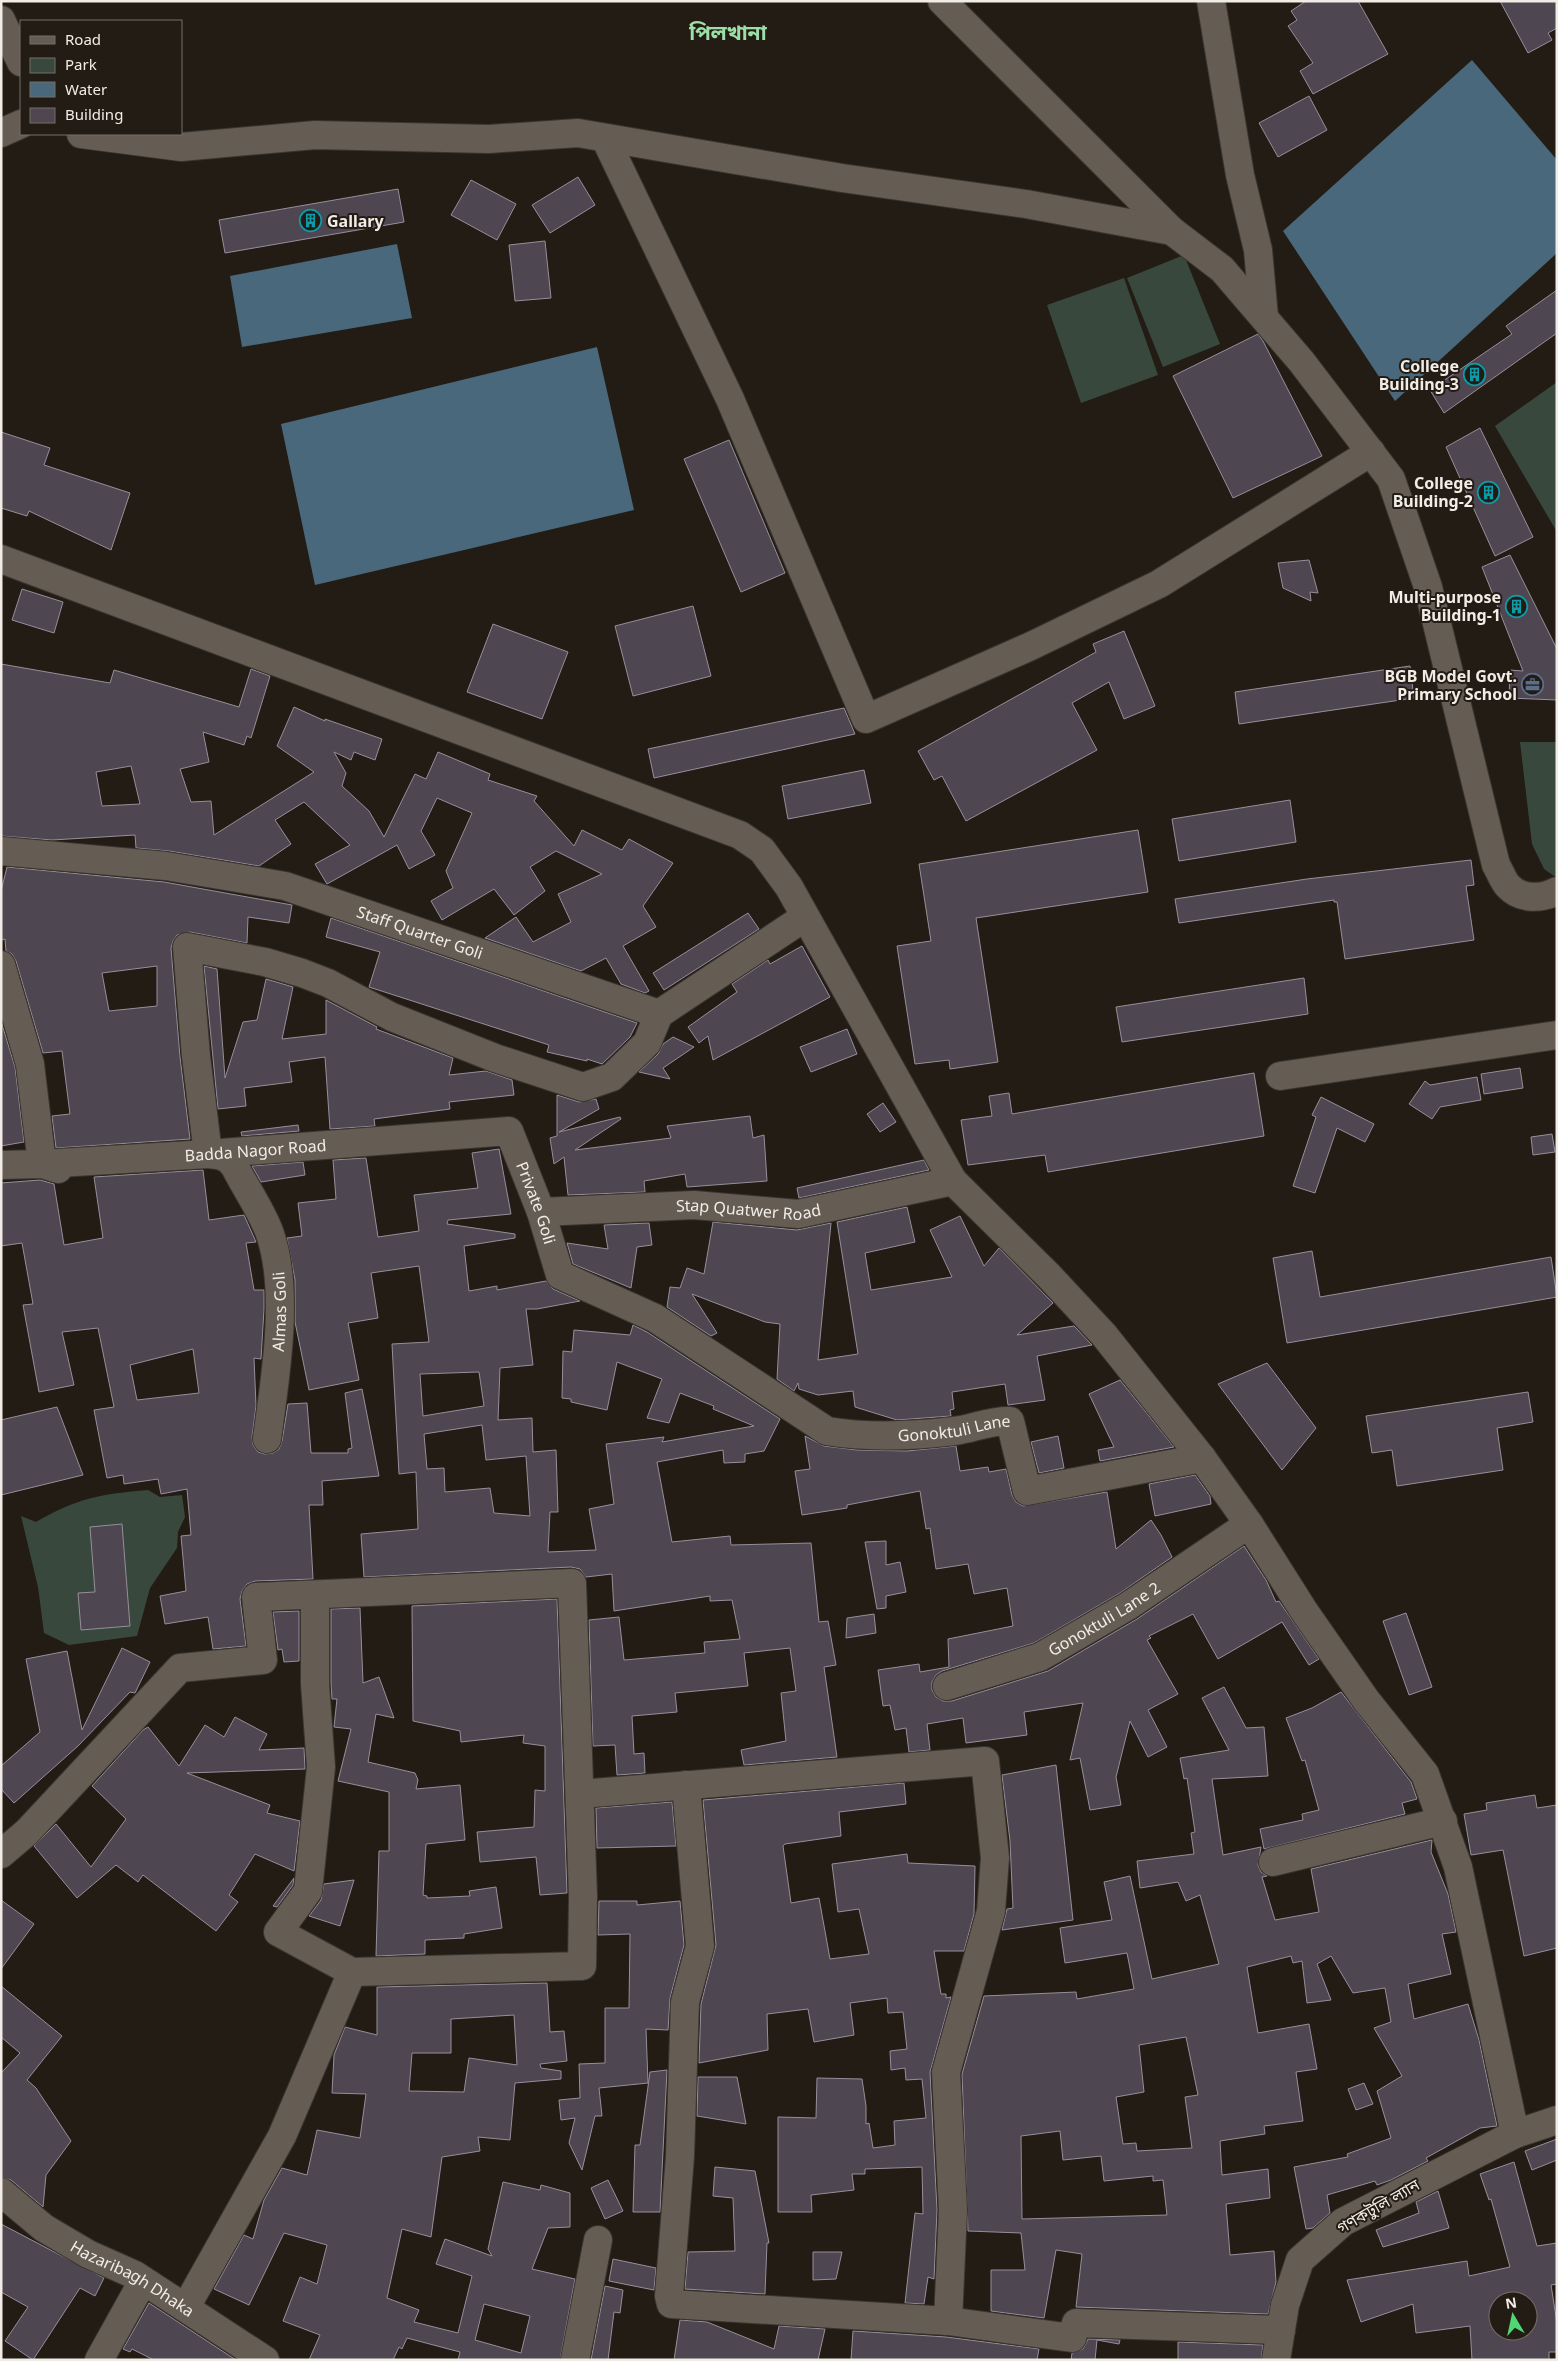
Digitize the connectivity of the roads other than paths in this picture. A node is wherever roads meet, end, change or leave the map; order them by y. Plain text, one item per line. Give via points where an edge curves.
1 (942, 1) edge
2 (1211, 1) edge
3 (1, 20) edge
4 (20, 60) edge
5 (20, 124) edge
6 (1, 133) edge
7 (89, 135) edge
8 (605, 138) junction
9 (1172, 231) junction
10 (1264, 317) junction
11 (1371, 452) junction
12 (1, 559) edge
13 (1, 852) edge
14 (1557, 891) edge
15 (806, 917) junction
16 (1, 965) edge
17 (658, 1014) junction
18 (1557, 1035) edge
19 (1280, 1076) dead end
20 (509, 1131) joint
21 (208, 1154) junction
22 (42, 1164) junction
23 (1, 1165) edge
24 (69, 1172) dead end
25 (953, 1181) junction
26 (541, 1212) junction
27 (827, 1431) joint
28 (267, 1439) dead end
29 (1202, 1458) junction
30 (1249, 1524) junction
31 (315, 1595) junction
32 (947, 1686) dead end
33 (686, 1785) junction
34 (580, 1794) junction
35 (1443, 1821) junction
36 (1, 1854) edge
37 (1273, 1862) dead end
38 (352, 1972) junction
39 (1557, 2120) edge
40 (1515, 2134) junction
41 (1, 2192) edge
42 (598, 2240) dead end
43 (143, 2281) junction
44 (186, 2307) junction
45 (948, 2321) junction
46 (1281, 2330) junction
47 (98, 2360) edge
48 (265, 2360) edge
49 (575, 2360) edge
50 (1276, 2360) edge

1 - 9 street
2 - 10 street via 1240,175 1258,250
3 - 4 street
5 - 6 street
7 - 8 street via 181,147 315,135 489,139 578,134
8 - 9 street via 842,178 1026,204
8 - 11 street via 730,399 866,719 1031,646 1159,584
9 - 10 street via 1222,269
10 - 11 street
11 - 14 street via 1391,479 1428,587 1496,865 1508,886 1523,896 1545,897
12 - 15 street via 740,835 762,850
13 - 17 street, Staff Quarter Goli via 166,866 286,886
15 - 17 street
15 - 25 street
16 - 22 street via 30,1064
17 - 21 street via 647,1043 612,1077 584,1087 495,1058 392,1017 309,976 265,962 187,947
18 - 19 street
20 - 21 street, Badda Nagor Road
20 - 26 street, Private Goli
21 - 22 street, Badda Nagor Road
21 - 28 street, Almas Goli via 230,1160 270,1234 280,1298
22 - 23 street, Badda Nagor Road
22 - 24 street
25 - 26 street, Stap Quatwer Road via 798,1214 694,1205
25 - 29 street via 1104,1334
26 - 27 street, Private Goli via 560,1275 655,1318
27 - 29 street, Gonoktuli Lane via 890,1435 954,1431 1010,1421 1027,1491
29 - 30 street
30 - 32 street, Gonoktuli Lane 2 via 1128,1606 1040,1657
30 - 35 street via 1366,1700 1425,1774
31 - 34 street via 572,1583
31 - 36 street via 256,1597 263,1660 180,1668 27,1832
31 - 38 street via 315,1684 321,1767 308,1891 278,1932
33 - 34 street
33 - 45 street via 700,1946 685,2002 671,2304
33 - 45 street via 985,1761 995,1858 991,1911 946,2072 953,2210
34 - 38 street via 582,1966
35 - 37 street
35 - 40 street via 1458,1867
38 - 44 street via 282,2136
39 - 40 street, গণকটুলি ল্যান
40 - 46 street, গণকটুলি ল্যান via 1343,2222 1300,2260
41 - 43 street, Hazaribagh Dhaka via 44,2228
42 - 49 street
43 - 44 street, Hazaribagh Dhaka
43 - 47 street
44 - 48 street, Hazaribagh Dhaka
45 - 46 street via 1072,2338 1076,2323
46 - 50 street, গণকটুলি ল্যান

